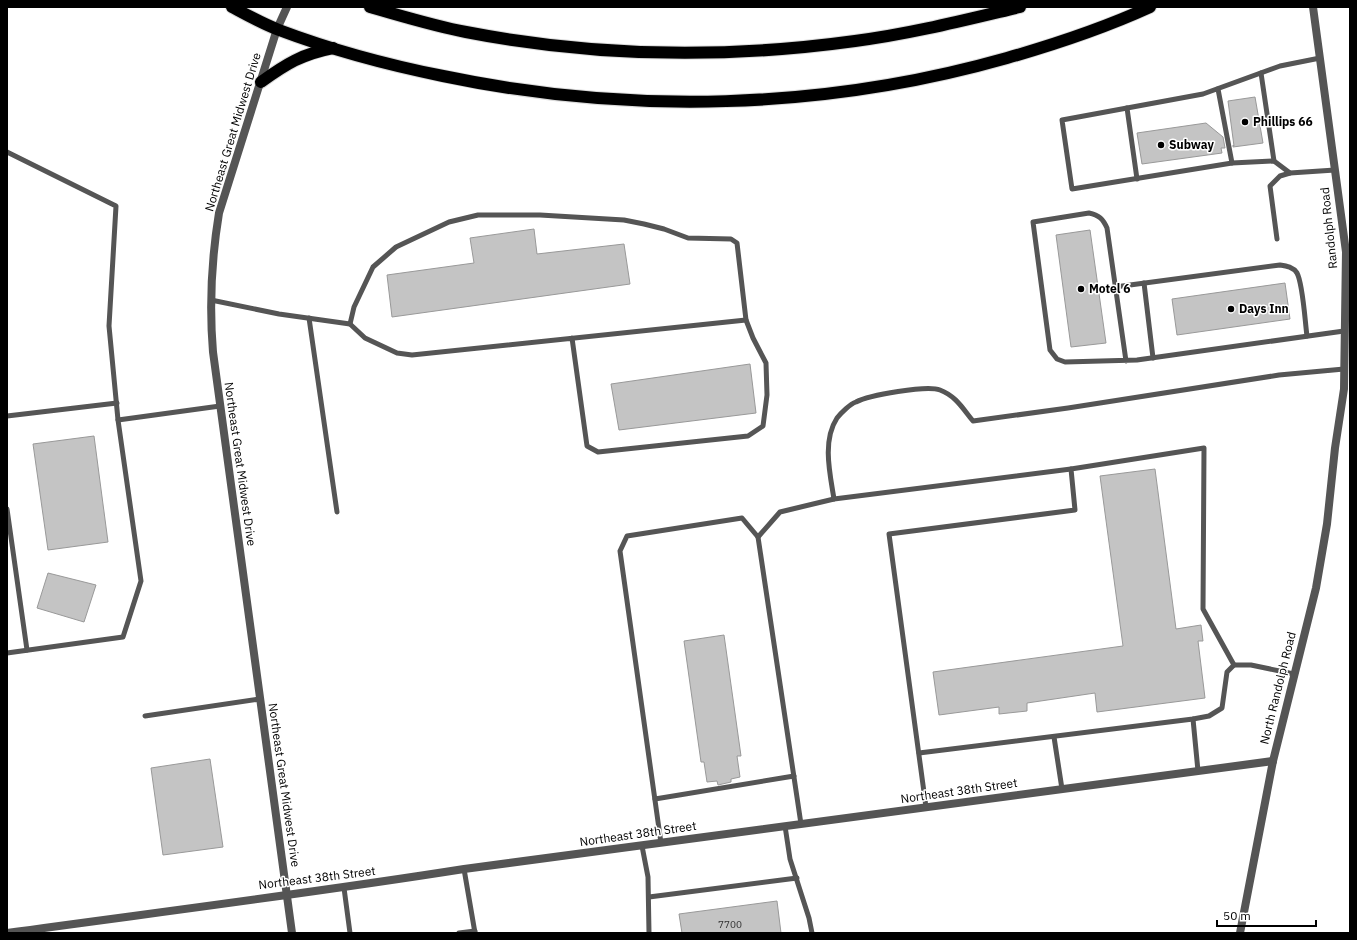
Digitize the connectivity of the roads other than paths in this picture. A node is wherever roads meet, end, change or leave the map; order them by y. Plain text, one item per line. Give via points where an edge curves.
1 (232, 7) edge
2 (287, 7) edge
3 (370, 7) edge
4 (1020, 7) edge
5 (1150, 7) edge
6 (1313, 7) edge
7 (277, 29) junction
8 (334, 48) junction
9 (1320, 58) junction
10 (1261, 73) junction
11 (261, 82) junction
12 (1218, 89) junction
13 (1128, 108) junction
14 (7, 152) edge
15 (1274, 161) junction
16 (1232, 163) junction
17 (1334, 170) junction
18 (1290, 173) junction
19 (1137, 179) junction
20 (1277, 239) dead end
21 (1144, 284) junction
22 (1115, 288) junction
23 (211, 300) junction
24 (309, 318) junction
25 (746, 320) junction
26 (350, 324) junction
27 (1344, 331) junction
28 (1307, 336) junction
29 (572, 338) junction
30 (1154, 358) junction
31 (1126, 361) junction
32 (1344, 369) junction
33 (116, 403) junction
34 (220, 406) junction
35 (7, 416) edge
36 (118, 420) junction
37 (1335, 448) joint
38 (1070, 469) junction
39 (834, 499) junction
40 (7, 509) edge
41 (337, 512) dead end
42 (758, 537) junction
43 (28, 650) junction
44 (7, 653) edge
45 (1234, 665) junction
46 (1294, 674) junction
47 (260, 699) junction
48 (145, 716) dead end
49 (1193, 719) junction
50 (1054, 737) junction
51 (919, 753) junction
52 (1273, 761) junction
53 (1198, 771) junction
54 (794, 776) junction
55 (1062, 789) junction
56 (655, 799) junction
57 (926, 807) junction
58 (801, 824) junction
59 (785, 826) junction
60 (661, 843) junction
61 (642, 846) junction
62 (464, 870) junction
63 (797, 878) junction
64 (344, 888) junction
65 (286, 894) junction
66 (649, 897) junction
67 (475, 932) edge
68 (7, 933) edge
69 (292, 933) edge
70 (350, 933) edge
71 (460, 933) edge
72 (649, 933) edge
73 (812, 933) edge
74 (1240, 933) edge

1 - 7 highway
2 - 7 street, Northeast Great Midwest Drive
3 - 4 highway via 464,32 520,42 662,54 784,50 856,41
5 - 8 highway via 1053,44 936,76 856,90 769,100 673,102 553,95 480,84 409,69
6 - 9 street, Randolph Road
7 - 8 highway
7 - 11 street, Northeast Great Midwest Drive
8 - 11 highway via 314,52 285,64
9 - 10 lane via 1280,66
9 - 17 street, Randolph Road
10 - 12 lane
10 - 15 lane
11 - 23 street, Northeast Great Midwest Drive via 219,214 214,244
12 - 13 lane
12 - 16 lane
13 - 19 lane
13 - 19 lane via 1062,120 1072,190
14 - 33 lane via 116,206 109,326
15 - 16 lane
15 - 18 lane
16 - 19 lane
17 - 18 lane
17 - 27 street, Randolph Road via 1346,252
18 - 20 lane via 1280,176 1270,186
21 - 22 lane
21 - 28 lane via 1280,265 1290,266 1300,282
21 - 30 lane
22 - 31 lane
22 - 31 lane via 1107,228 1103,220 1089,213 1033,222 1050,350 1057,359 1065,362
23 - 24 lane
23 - 34 street, Northeast Great Midwest Drive via 213,352
24 - 26 lane
24 - 41 lane
25 - 26 lane via 737,244 731,239 688,238 664,229 624,220 540,215 478,215 449,222 396,247 373,267 354,307
25 - 29 lane
25 - 29 lane via 766,363 767,396 763,426 748,436 598,452 587,446
26 - 29 lane via 365,338 397,353 412,355
27 - 28 lane
27 - 32 street, Randolph Road
28 - 30 lane
30 - 31 lane
32 - 37 street, Randolph Road via 1344,389
32 - 39 lane via 1279,375 973,420 952,395 938,389 872,395 855,402 838,417 831,434 828,459
33 - 35 lane
33 - 36 lane
34 - 36 lane
34 - 47 street, Northeast Great Midwest Drive
36 - 43 lane via 141,581 123,637
37 - 46 street, North Randolph Road via 1327,524 1316,588
38 - 39 lane
38 - 45 lane via 1204,448 1203,609
38 - 51 lane via 1075,510 889,534
39 - 42 lane via 780,512
40 - 43 lane
42 - 54 lane
42 - 56 lane via 742,518 627,536 620,551
43 - 44 lane
45 - 46 lane via 1258,666
45 - 49 lane via 1227,672 1222,708 1209,716
46 - 52 street, North Randolph Road
47 - 48 lane
47 - 65 street, Northeast Great Midwest Drive
49 - 50 lane
49 - 53 lane
50 - 51 lane
50 - 55 lane
51 - 57 lane
52 - 53 street, Northeast 38th Street
52 - 74 street, North Randolph Road
53 - 55 street, Northeast 38th Street
54 - 56 lane
54 - 58 lane
55 - 57 street, Northeast 38th Street
56 - 60 lane
57 - 58 street, Northeast 38th Street
58 - 59 street, Northeast 38th Street
59 - 60 street, Northeast 38th Street
59 - 63 lane via 790,859
60 - 61 street, Northeast 38th Street
61 - 62 street, Northeast 38th Street
61 - 66 lane
62 - 64 street, Northeast 38th Street
62 - 67 lane
63 - 66 lane
63 - 73 lane
64 - 65 street, Northeast 38th Street
64 - 70 lane
65 - 68 street, Northeast 38th Street
65 - 69 street, Northeast Great Midwest Drive
66 - 72 lane
67 - 71 lane

